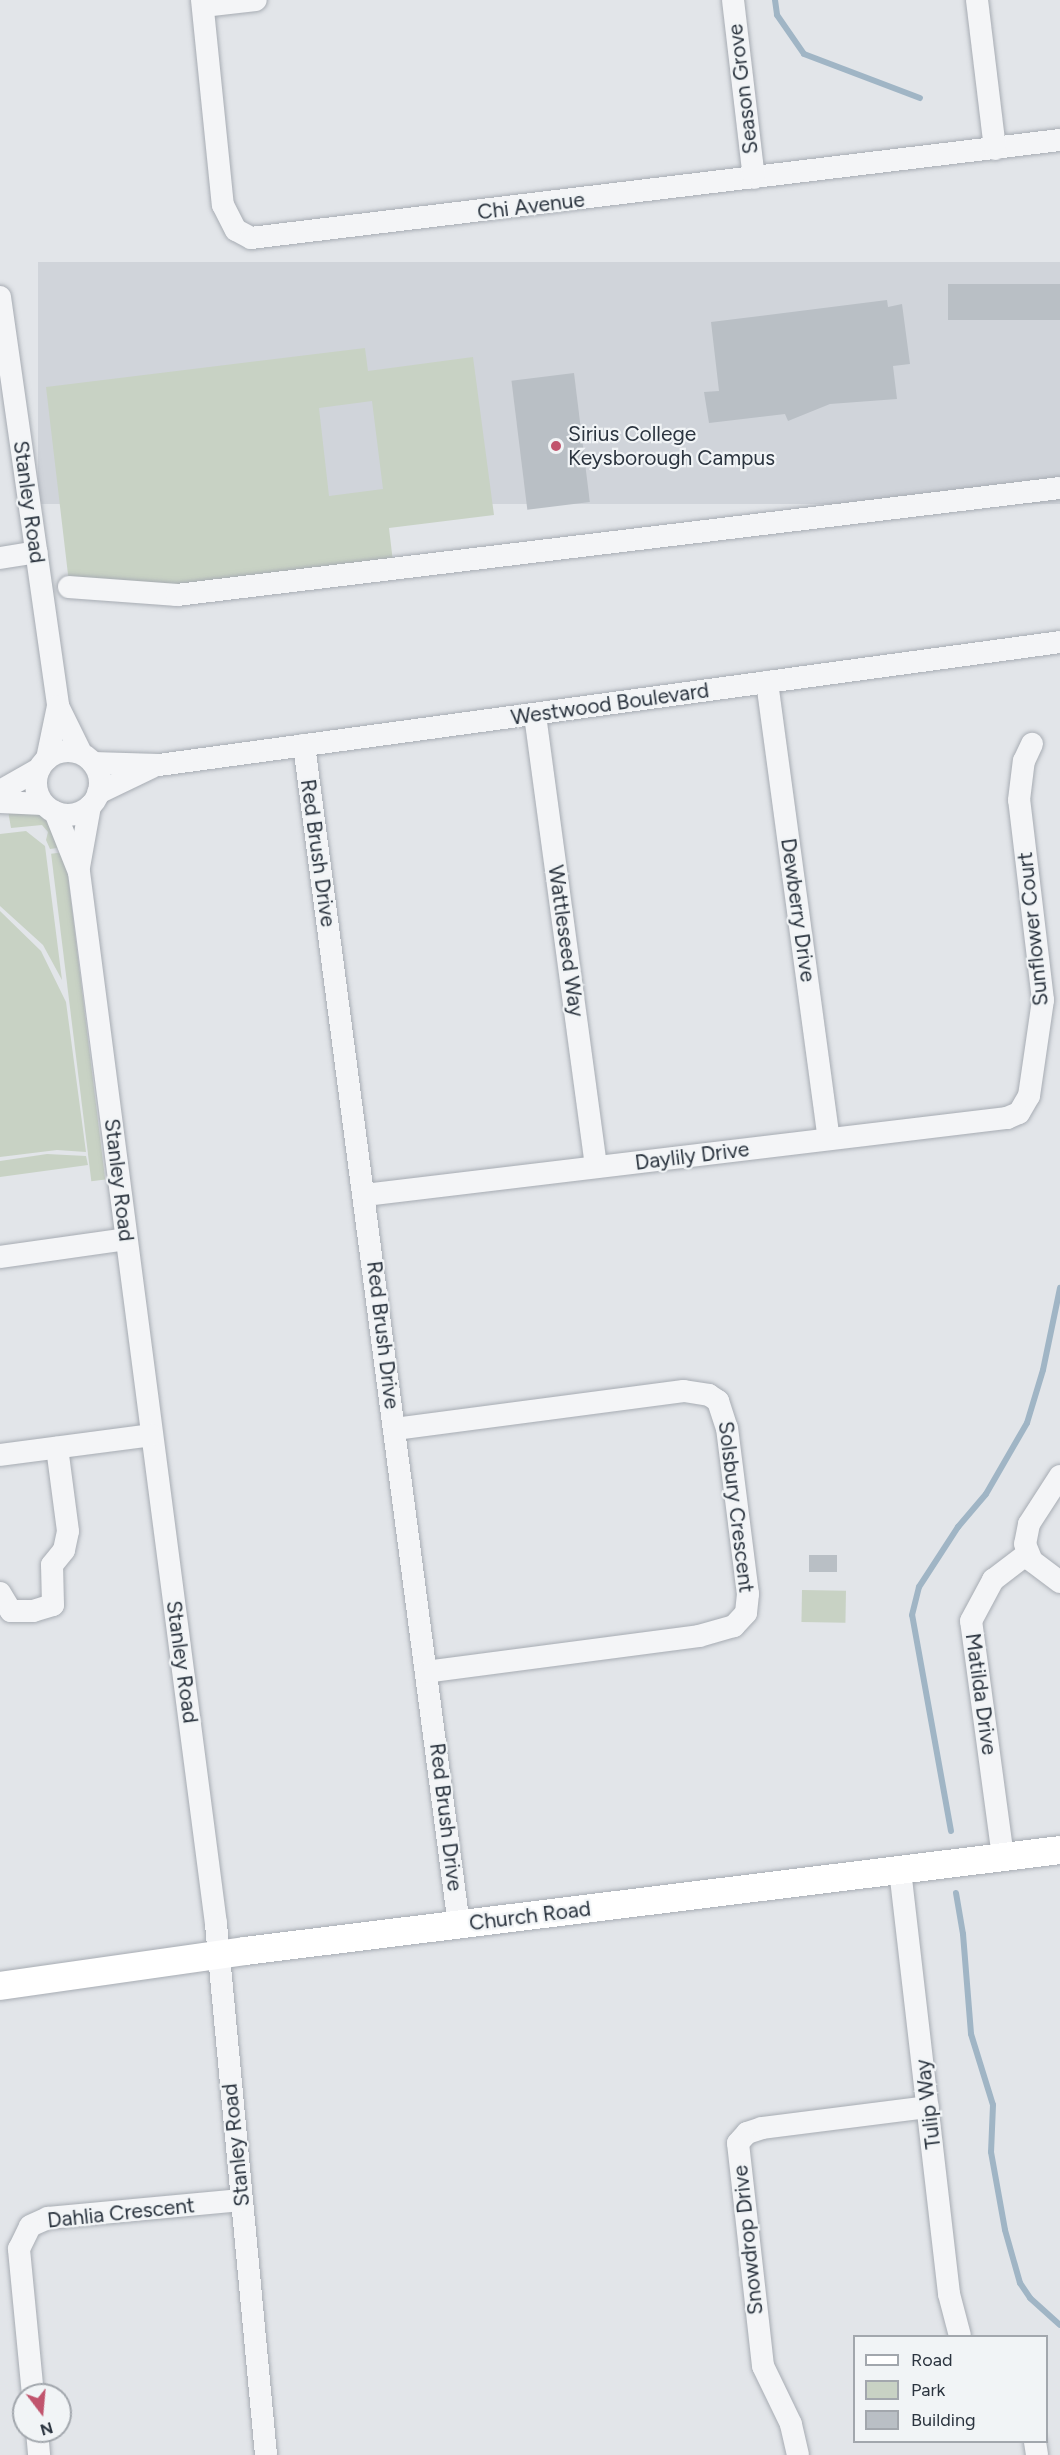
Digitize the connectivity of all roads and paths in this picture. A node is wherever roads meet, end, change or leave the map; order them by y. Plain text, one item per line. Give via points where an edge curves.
1 (256, 0) edge
2 (733, 0) edge
3 (977, 0) edge
4 (203, 3) edge
5 (1060, 140) edge
6 (995, 148) junction
7 (754, 178) junction
8 (0, 297) edge
9 (2, 335) edge
10 (1060, 488) edge
11 (37, 552) junction
12 (0, 558) edge
13 (69, 587) dead end
14 (1060, 642) edge
15 (767, 682) junction
16 (58, 706) junction
17 (535, 714) junction
18 (1032, 744) dead end
19 (304, 745) junction
20 (87, 758) junction
21 (43, 764) junction
22 (159, 765) junction
23 (0, 791) edge
24 (94, 800) junction
25 (0, 802) edge
26 (49, 808) junction
27 (79, 872) junction
28 (1019, 1113) joint
29 (829, 1139) junction
30 (596, 1167) junction
31 (364, 1195) junction
32 (126, 1239) junction
33 (0, 1257) edge
34 (395, 1429) junction
35 (151, 1435) junction
36 (57, 1448) junction
37 (0, 1455) edge
38 (1060, 1476) edge
39 (1028, 1554) junction
40 (1060, 1582) edge
41 (0, 1593) edge
42 (427, 1672) junction
43 (1060, 1850) edge
44 (1004, 1857) junction
45 (900, 1870) junction
46 (459, 1925) junction
47 (219, 1955) junction
48 (0, 1986) edge
49 (928, 2107) junction
50 (241, 2200) junction
51 (959, 2335) edge
52 (32, 2383) edge
53 (266, 2455) edge
54 (798, 2455) edge

1 - 4 street
2 - 7 street, Season Grove
3 - 6 street
4 - 7 street, Chi Avenue via 223,206 236,230 251,238
5 - 6 street, Chi Avenue
6 - 7 street, Chi Avenue
8 - 9 street, Stanley Road
9 - 11 street, Stanley Road
10 - 13 street via 177,595
11 - 12 street
11 - 16 street, Stanley Road
14 - 15 street, Westwood Boulevard
15 - 17 street, Westwood Boulevard
15 - 29 street, Dewberry Drive
16 - 20 street, Stanley Road
16 - 21 street, Stanley Road
17 - 19 street, Westwood Boulevard
17 - 30 street, Wattleseed Way
18 - 28 street, Sunflower Court via 1024,761 1019,800 1043,1000 1029,1096
19 - 22 street, Westwood Boulevard
19 - 31 street, Red Brush Drive
20 - 21 street via 63,751
20 - 22 street, Westwood Boulevard
20 - 24 street via 98,772
21 - 23 street
21 - 26 street via 36,787
22 - 24 street, Westwood Boulevard
24 - 26 street via 73,814
24 - 27 street, Stanley Road
25 - 26 street
26 - 27 street, Stanley Road
27 - 32 street, Stanley Road
28 - 29 street, Daylily Drive via 1007,1118
29 - 30 street, Daylily Drive
30 - 31 street, Daylily Drive
31 - 34 street, Red Brush Drive
32 - 33 street
32 - 35 street, Stanley Road
34 - 42 street, Red Brush Drive
34 - 42 street, Solsbury Crescent via 699,1392 709,1395 722,1408 732,1462 748,1594 746,1612 734,1626 699,1636
35 - 36 street
35 - 47 street, Stanley Road
36 - 37 street
36 - 41 street via 68,1531 64,1550 52,1565 53,1605 33,1611 11,1611
38 - 39 street via 1029,1524 1025,1544
39 - 40 street via 1038,1568
39 - 44 street, Matilda Drive via 993,1580 971,1621
42 - 46 street, Red Brush Drive
43 - 44 main road, Church Road
44 - 45 main road, Church Road
45 - 46 main road, Church Road
45 - 49 street, Tulip Way
46 - 47 main road, Church Road
47 - 48 main road, Church Road
47 - 50 street, Stanley Road
49 - 51 street, Tulip Way via 949,2294
49 - 54 street, Snowdrop Drive via 762,2128 747,2133 738,2143 763,2366 790,2424
50 - 52 street, Dahlia Crescent via 48,2218 30,2226 19,2249
50 - 53 street, Stanley Road

